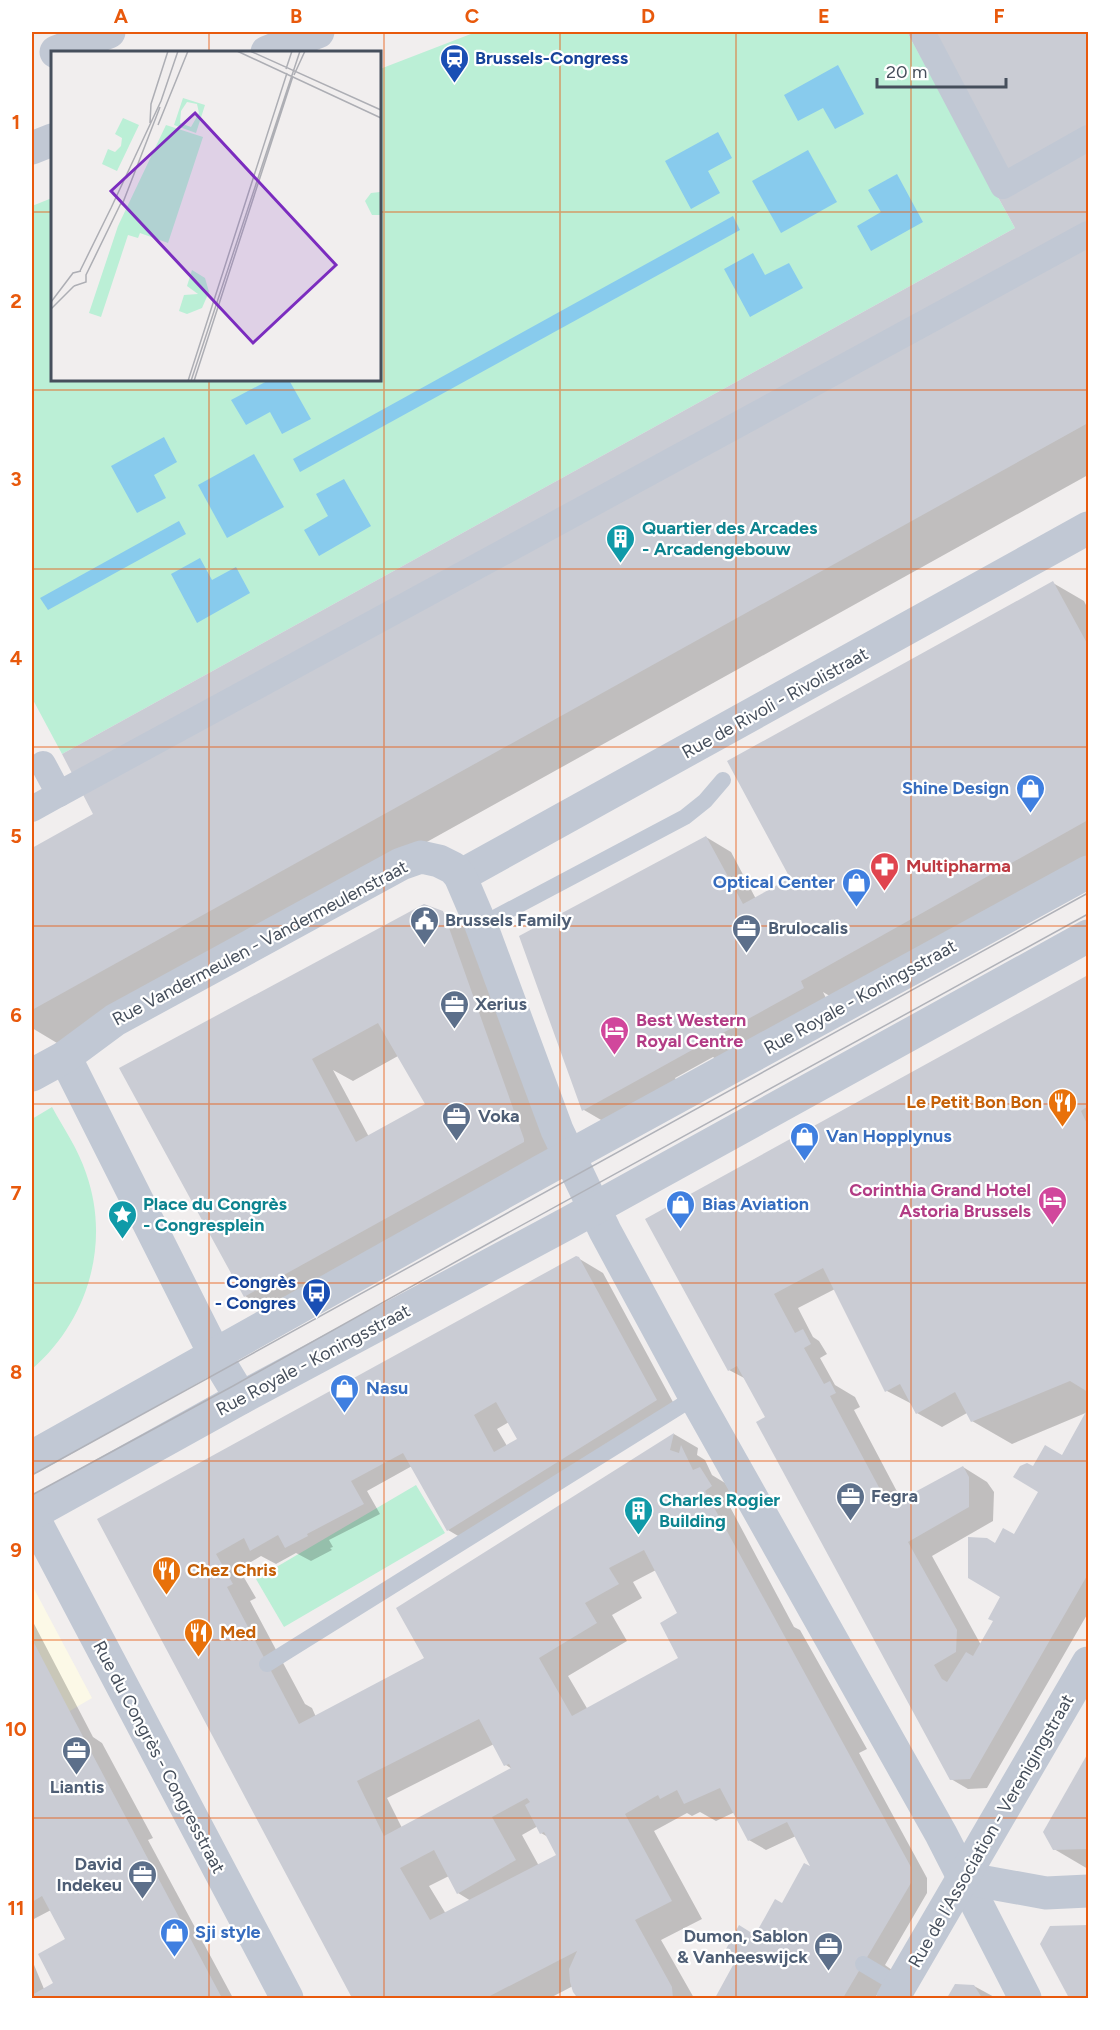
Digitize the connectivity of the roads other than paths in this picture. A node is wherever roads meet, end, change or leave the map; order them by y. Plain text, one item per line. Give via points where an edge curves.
1 (109, 32) edge
2 (318, 32) edge
3 (922, 32) edge
4 (59, 51) edge
5 (270, 51) edge
6 (51, 54) edge
7 (32, 62) edge
8 (1089, 138) edge
9 (51, 140) edge
10 (32, 148) edge
11 (1089, 234) edge
12 (1089, 528) edge
13 (43, 764) dead end
14 (723, 780) dead end
15 (59, 794) junction
16 (32, 809) edge
17 (1089, 872) edge
18 (460, 876) junction
19 (481, 925) junction
20 (1089, 936) edge
21 (65, 1057) junction
22 (32, 1075) edge
23 (569, 1156) junction
24 (595, 1208) junction
25 (215, 1355) junction
26 (696, 1397) junction
27 (240, 1398) junction
28 (32, 1457) edge
29 (32, 1515) edge
30 (1089, 1663) edge
31 (267, 1664) dead end
32 (963, 1878) junction
33 (1089, 1891) edge
34 (863, 1964) dead end
35 (897, 1992) edge
36 (287, 1998) edge
37 (1025, 1998) edge

1 - 4 street
2 - 5 street
3 - 8 street via 1003,186
6 - 7 street
9 - 10 street
11 - 15 street
12 - 18 street, Rue de Rivoli - Rivolistraat
13 - 15 street
14 - 19 lane via 685,817
15 - 16 street
17 - 23 street, Rue Royale - Koningsstraat
18 - 19 street
18 - 21 street, Rue Vandermeulen - Vandermeulenstraat via 439,861 421,857 401,864 115,1020
19 - 23 street
20 - 24 street, Rue Royale - Koningsstraat
21 - 22 street
21 - 25 street
23 - 24 street
23 - 25 street, Rue Royale - Koningsstraat
24 - 26 street
24 - 27 street, Rue Royale - Koningsstraat
25 - 27 street
25 - 28 street, Rue Royale - Koningsstraat
26 - 31 lane
26 - 32 street
27 - 29 street, Rue Royale - Koningsstraat
29 - 36 street, Rue du Congrès - Congresstraat
30 - 32 street, Rue de l'Association - Verenigingstraat
32 - 33 street via 1046,1893
32 - 35 street, Rue de l'Association - Verenigingstraat
32 - 37 street
34 - 35 lane

